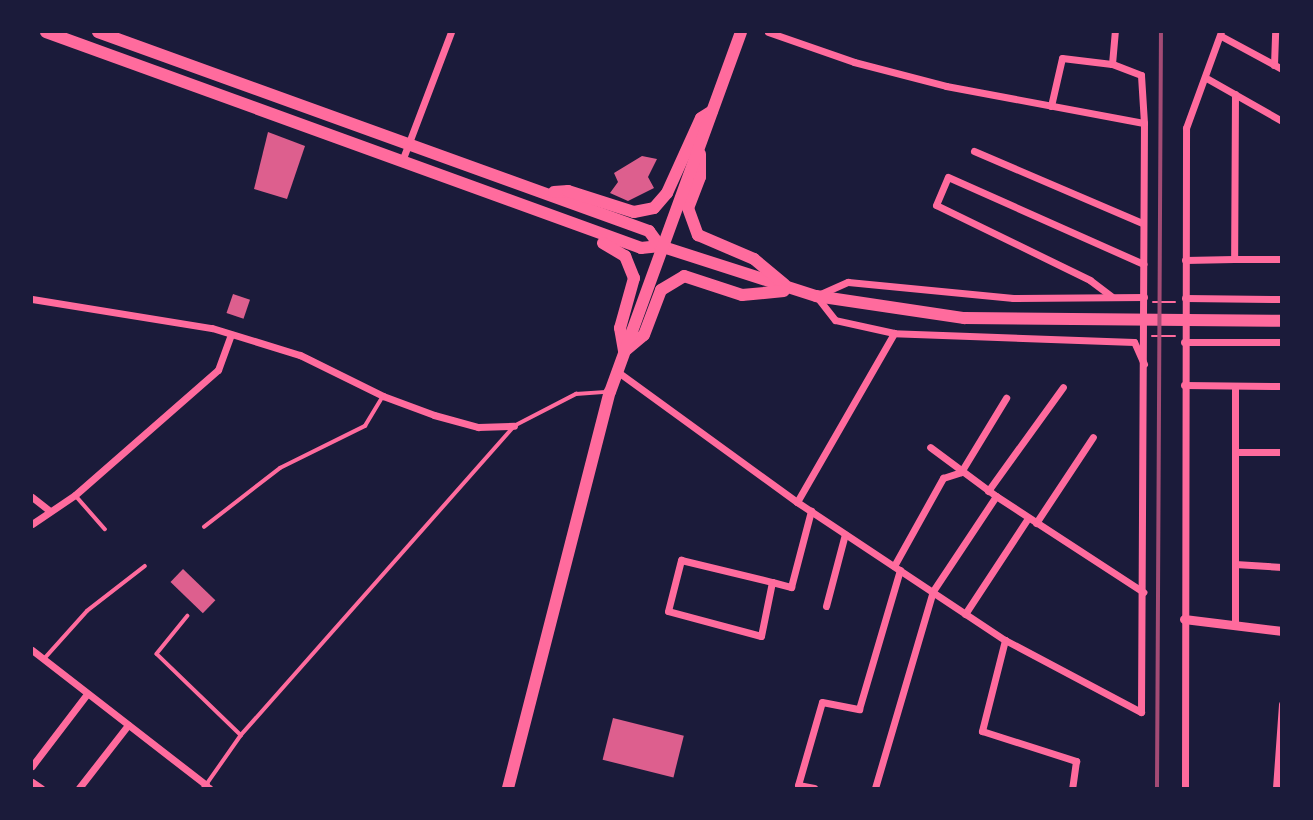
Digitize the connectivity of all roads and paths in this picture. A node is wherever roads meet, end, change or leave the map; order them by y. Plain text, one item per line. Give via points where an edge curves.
1 (46, 32) edge
2 (98, 32) edge
3 (451, 32) edge
4 (741, 32) edge
5 (768, 32) edge
6 (1115, 32) edge
7 (1275, 32) edge
8 (1221, 34) edge
9 (1112, 64) junction
10 (1278, 67) edge
11 (1208, 79) junction
12 (1235, 94) junction
13 (1051, 106) junction
14 (712, 111) junction
15 (1282, 121) edge
16 (1144, 123) junction
17 (408, 144) junction
18 (700, 145) junction
19 (974, 151) dead end
20 (402, 161) junction
21 (546, 192) junction
22 (533, 209) junction
23 (1142, 223) junction
24 (660, 246) junction
25 (1282, 258) edge
26 (1234, 259) junction
27 (1185, 260) junction
28 (1143, 264) junction
29 (791, 290) junction
30 (816, 296) junction
31 (1111, 296) junction
32 (32, 299) edge
33 (1143, 299) junction
34 (1282, 299) edge
35 (1183, 300) junction
36 (1282, 321) edge
37 (894, 333) junction
38 (231, 335) junction
39 (1142, 337) dead end
40 (1183, 339) junction
41 (1282, 342) edge
42 (624, 351) junction
43 (1145, 367) junction
44 (618, 372) junction
45 (1184, 385) junction
46 (1235, 386) junction
47 (1282, 386) edge
48 (1063, 387) dead end
49 (610, 392) junction
50 (383, 396) junction
51 (1006, 398) dead end
52 (514, 426) junction
53 (1093, 437) dead end
54 (930, 447) dead end
55 (1235, 452) junction
56 (1282, 452) edge
57 (961, 472) junction
58 (992, 494) junction
59 (75, 495) junction
60 (32, 497) edge
61 (797, 502) junction
62 (51, 511) junction
63 (811, 511) junction
64 (1028, 518) junction
65 (1036, 523) junction
66 (32, 524) edge
67 (204, 527) dead end
68 (105, 529) dead end
69 (845, 534) junction
70 (1235, 564) junction
71 (145, 566) dead end
72 (1282, 567) edge
73 (897, 568) junction
74 (772, 582) junction
75 (933, 591) junction
76 (1143, 592) junction
77 (826, 606) dead end
78 (965, 614) junction
79 (188, 616) dead end
80 (1184, 619) junction
81 (1235, 625) junction
82 (1282, 631) edge
83 (1005, 640) junction
84 (33, 653) edge
85 (43, 660) junction
86 (87, 694) junction
87 (1282, 704) edge
88 (128, 725) junction
89 (241, 735) junction
90 (1280, 758) edge
91 (32, 766) edge
92 (32, 782) edge
93 (207, 787) edge
94 (41, 789) edge
95 (79, 789) edge
96 (508, 789) edge
97 (814, 789) edge
98 (875, 789) edge
99 (1072, 789) edge
100 (1185, 789) edge
101 (1276, 789) edge

1 - 20 highway
2 - 17 highway
3 - 17 street
4 - 14 highway
5 - 13 street via 854,62
6 - 9 street
7 - 10 street
8 - 10 street
8 - 11 street
9 - 13 street via 1062,58
9 - 16 street via 1141,75
11 - 12 street
11 - 27 street via 1186,128
12 - 15 street
12 - 26 street
13 - 16 street
14 - 18 highway
14 - 21 highway via 701,118 667,193 654,208 634,212 569,191
16 - 23 street
17 - 20 street
17 - 21 highway
18 - 24 highway
18 - 29 highway via 700,177 688,208 698,235 754,258
19 - 23 street
20 - 22 highway
21 - 24 highway via 649,231
22 - 24 highway via 641,248
22 - 42 highway via 625,256 634,278 620,328
23 - 28 street
24 - 29 highway
24 - 42 highway
25 - 26 street
26 - 27 street
27 - 35 street
28 - 31 street via 948,177 936,205 1090,280
28 - 33 street
29 - 30 highway
29 - 42 highway via 742,295 684,276 661,290 644,335
30 - 31 street via 848,282 947,294
30 - 36 highway via 897,310 1008,319
30 - 37 street via 835,320
31 - 33 street
32 - 38 street
33 - 35 path
33 - 43 street
34 - 35 street
35 - 40 street
37 - 43 street via 1134,342
37 - 61 street
38 - 50 street via 300,355
38 - 59 street via 218,370
39 - 40 path
40 - 41 street
40 - 45 street
42 - 44 highway
43 - 76 street
44 - 49 highway
44 - 61 street
45 - 46 street
45 - 80 street
46 - 47 street
46 - 55 street
48 - 58 street
49 - 52 lane via 576,394
49 - 96 highway
50 - 52 street via 478,427
50 - 67 lane via 365,426 280,468
51 - 57 street
52 - 89 lane
53 - 65 street
54 - 57 street
55 - 56 street
55 - 70 street
57 - 58 street
57 - 73 street via 943,478
58 - 64 street
58 - 75 street
59 - 62 street
59 - 68 lane
60 - 62 street
61 - 63 street
62 - 66 street
63 - 69 street
63 - 74 street via 791,587
64 - 65 street
64 - 78 street
65 - 76 street
69 - 73 street
69 - 77 street
70 - 72 street
70 - 81 street
71 - 85 lane via 88,611
73 - 75 street
73 - 97 street via 859,709 822,702 797,785
74 - 74 street via 681,560 668,611 761,636
75 - 78 street
75 - 98 street
76 - 83 street via 1142,712
78 - 83 street
79 - 89 lane via 157,654
80 - 81 street
80 - 100 street
81 - 82 street
83 - 99 street via 982,732 1076,761
84 - 85 street
85 - 86 street
86 - 88 street
86 - 91 street
87 - 90 street
88 - 93 street
88 - 95 street
89 - 93 lane
90 - 101 street
92 - 94 street

